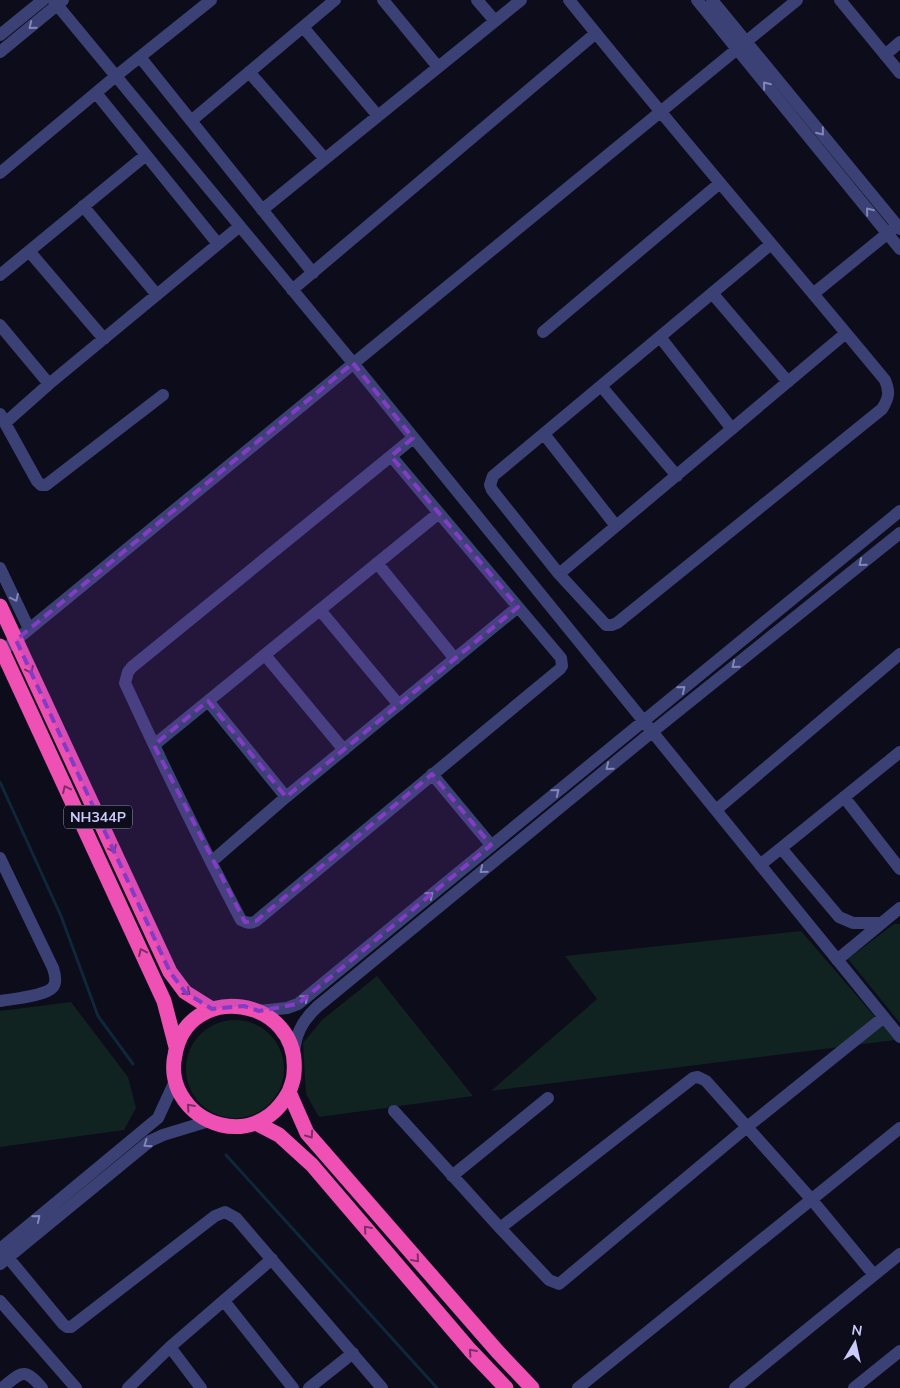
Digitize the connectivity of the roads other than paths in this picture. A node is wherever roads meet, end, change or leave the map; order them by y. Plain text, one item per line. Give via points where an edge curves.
1 (43, 0) edge
2 (211, 0) edge
3 (335, 0) edge
4 (384, 0) edge
5 (477, 0) edge
6 (521, 0) edge
7 (569, 0) edge
8 (697, 0) edge
9 (712, 0) edge
10 (797, 0) edge
11 (840, 0) edge
12 (58, 2) edge
13 (495, 21) junction
14 (303, 27) junction
15 (596, 34) junction
16 (0, 35) edge
17 (900, 42) edge
18 (741, 45) junction
19 (0, 52) edge
20 (885, 55) junction
21 (140, 57) junction
22 (438, 67) junction
23 (249, 72) junction
24 (900, 73) edge
25 (116, 76) junction
26 (96, 93) junction
27 (659, 112) junction
28 (378, 116) junction
29 (191, 121) junction
30 (146, 155) junction
31 (325, 159) junction
32 (0, 173) edge
33 (720, 183) junction
34 (83, 206) junction
35 (262, 210) junction
36 (240, 226) junction
37 (896, 227) edge
38 (218, 244) junction
39 (771, 244) junction
40 (900, 249) edge
41 (28, 251) junction
42 (313, 273) junction
43 (0, 275) edge
44 (292, 290) junction
45 (712, 293) junction
46 (813, 294) junction
47 (157, 295) junction
48 (0, 325) edge
49 (543, 332) dead end
50 (846, 333) junction
51 (660, 337) junction
52 (104, 339) junction
53 (353, 363) junction
54 (788, 382) junction
55 (49, 384) junction
56 (601, 386) junction
57 (163, 395) dead end
58 (2, 418) edge
59 (732, 429) junction
60 (544, 434) junction
61 (414, 438) junction
62 (391, 456) junction
63 (677, 476) junction
64 (900, 511) edge
65 (439, 513) junction
66 (616, 526) junction
67 (900, 532) edge
68 (377, 563) junction
69 (0, 568) edge
70 (559, 574) junction
71 (0, 606) edge
72 (518, 607) junction
73 (320, 610) junction
74 (29, 629) junction
75 (16, 640) junction
76 (1, 650) edge
77 (265, 655) junction
78 (455, 658) junction
79 (898, 659) edge
80 (208, 701) junction
81 (399, 705) junction
82 (643, 721) junction
83 (652, 732) junction
84 (154, 745) junction
85 (344, 750) junction
86 (900, 752) edge
87 (432, 774) junction
88 (286, 797) junction
89 (844, 797) junction
90 (716, 810) junction
91 (491, 845) junction
92 (781, 848) junction
93 (1, 861) edge
94 (211, 862) junction
95 (760, 865) junction
96 (900, 870) edge
97 (900, 908) edge
98 (882, 923) junction
99 (838, 960) junction
100 (0, 1001) edge
101 (212, 1009) junction
102 (259, 1011) junction
103 (884, 1017) junction
104 (900, 1037) edge
105 (176, 1047) junction
106 (294, 1058) junction
107 (175, 1080) junction
108 (289, 1092) junction
109 (548, 1098) dead end
110 (394, 1111) dead end
111 (209, 1121) junction
112 (256, 1123) junction
113 (747, 1127) junction
114 (900, 1128) edge
115 (452, 1176) junction
116 (812, 1200) junction
117 (500, 1228) junction
118 (900, 1254) edge
119 (2, 1255) edge
120 (272, 1259) junction
121 (874, 1275) junction
122 (0, 1301) edge
123 (224, 1301) junction
124 (170, 1347) junction
125 (900, 1351) edge
126 (353, 1353) junction
127 (860, 1386) edge
128 (2, 1388) edge
129 (42, 1388) edge
130 (76, 1388) edge
131 (128, 1388) edge
132 (201, 1388) edge
133 (293, 1388) edge
134 (309, 1388) edge
135 (382, 1388) edge
136 (506, 1388) edge
137 (532, 1388) edge
138 (578, 1388) edge
139 (735, 1388) edge

1 - 16 street
2 - 21 street
3 - 14 street
4 - 22 street
5 - 13 street
6 - 13 street
7 - 15 street
8 - 18 street
9 - 18 street
10 - 18 street
11 - 20 street
12 -> 19 street
12 - 25 street
13 - 22 street
14 - 23 street
14 - 28 street
15 - 27 street
15 - 42 street
17 - 20 street
18 - 27 street
18 - 37 street
20 - 24 street
21 - 25 street
21 - 29 street
22 - 28 street
23 - 29 street
23 - 31 street
25 - 26 street
25 - 36 street
26 - 30 street
26 - 32 street
27 - 33 street
27 - 53 street
28 - 31 street
29 - 35 street
30 - 34 street
30 - 38 street
31 - 35 street
33 - 39 street
33 - 49 street
34 - 41 street
34 - 47 street
35 - 42 street
36 - 38 street
36 - 44 street
37 - 40 street
37 - 46 street
38 - 47 street
39 - 45 street
39 - 46 street
41 - 43 street
41 - 52 street
42 - 44 street
44 - 53 street
45 - 51 street
45 - 54 street
46 - 50 street
47 - 52 street
48 - 55 street
50 - 54 street
50 - 70 street via 885,380 889,389 888,400 882,409 612,626 601,621
51 - 56 street
51 - 59 street
52 - 55 street
53 - 61 street
53 - 74 street
54 - 59 street
55 - 58 street
56 - 60 street
56 - 63 street
57 - 58 street via 46,486 37,481
59 - 63 street
60 - 66 street
60 - 70 street via 493,476 490,486
61 - 62 street
61 - 82 street
62 - 65 street
62 - 84 street via 132,667 125,683
63 - 66 street
82 -> 64 street
65 - 68 street
65 - 72 street
66 - 70 street
67 -> 83 street
68 - 73 street
68 - 78 street
69 -> 74 street
71 - 75 highway, NH344P
72 - 78 street
72 - 87 street via 561,658 560,670
73 - 77 street
73 - 81 street
74 - 75 street
75 - 76 street
75 -> 101 highway, NH344P via 170,972 185,992
105 -> 76 highway, NH344P via 164,1001
77 - 80 street
77 - 85 street
78 - 81 street
79 - 90 street
80 - 84 street
80 - 88 street
81 - 85 street
82 - 83 street
91 -> 82 street
83 - 90 street
83 -> 106 street via 317,1007 302,1023 295,1041
84 - 94 street
85 - 88 street
86 - 89 street
87 - 91 street
87 - 94 street via 256,921 241,920
88 - 94 street
89 - 92 street
89 - 96 street
90 - 95 street
102 -> 91 street via 298,1004
92 - 95 street
92 - 98 street via 839,917 852,923
93 - 100 street via 53,968 55,982 46,993
95 - 99 street
97 - 98 street
98 - 99 street
99 - 103 street
101 - 102 highway via 244,1006
101 - 105 highway via 196,1018
102 - 106 highway via 276,1022 288,1038
103 - 104 street
103 - 113 street
105 - 107 highway
106 - 108 highway
111 -> 107 highway via 187,1105
119 -> 107 street via 158,1118
108 - 112 highway via 281,1105
108 -> 137 highway via 308,1134
109 - 115 street
110 - 115 street
111 - 112 highway via 224,1126
111 -> 119 street via 150,1141
136 -> 112 highway via 312,1165 279,1136
113 - 116 street
113 - 117 street via 706,1081 693,1078
113 - 117 street via 560,1284 549,1280
114 - 116 street
115 - 117 street
116 - 121 street
116 - 138 street
118 - 121 street
119 - 120 street via 67,1327 74,1326 221,1213 236,1218
120 - 123 street
120 - 126 street
121 - 139 street
122 - 130 street
123 - 124 street
123 - 133 street
124 - 131 street
124 - 132 street
125 - 127 street
126 - 134 street
126 - 135 street
128 - 129 street via 27,1374

